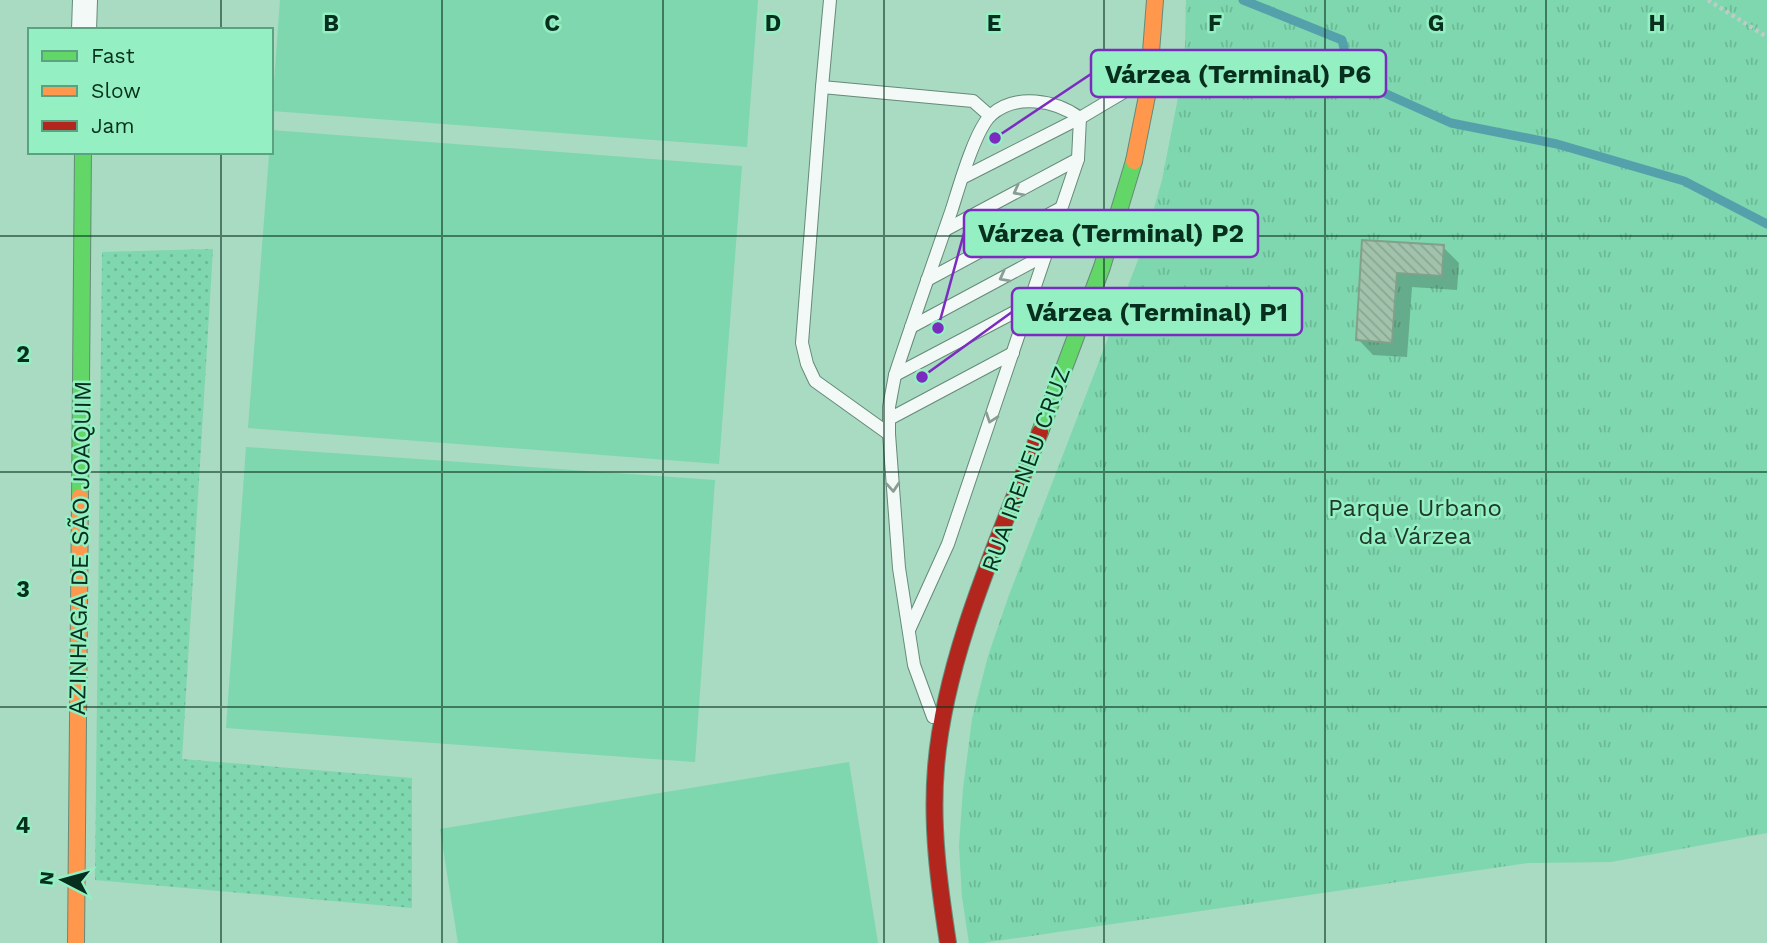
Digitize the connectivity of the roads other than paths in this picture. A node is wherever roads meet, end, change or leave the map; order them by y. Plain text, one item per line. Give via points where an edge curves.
1 (85, 0) edge
2 (830, 0) edge
3 (1155, 0) edge
4 (84, 28) edge
5 (1150, 77) junction
6 (822, 87) junction
7 (990, 116) junction
8 (1080, 117) junction
9 (83, 154) edge
10 (1078, 159) junction
11 (962, 178) junction
12 (1061, 208) junction
13 (945, 230) junction
14 (1045, 255) junction
15 (927, 280) junction
16 (1028, 306) junction
17 (911, 327) junction
18 (1013, 353) junction
19 (895, 375) junction
20 (889, 419) junction
21 (889, 434) junction
22 (909, 631) junction
23 (940, 736) junction
24 (76, 943) edge
25 (948, 943) edge

1 - 4 street
2 - 6 lane
3 - 5 street, RUA IRENEU CRUZ
5 - 8 lane
5 - 23 street, RUA IRENEU CRUZ via 1125,197 970,617
6 - 7 lane via 972,101
6 - 21 lane via 802,343 815,381
7 - 8 lane via 1011,104 1045,101
7 - 11 lane
8 - 10 lane
8 - 11 lane
9 - 24 street, AZINHAGA DE SÃO JOAQUIM
10 - 12 lane
10 -> 13 lane
11 - 13 lane
12 - 14 lane
12 - 15 lane
13 - 15 lane
14 - 16 lane
14 -> 17 lane
15 - 17 lane
16 - 18 lane
16 - 19 lane
17 - 19 lane
18 - 20 lane
18 -> 22 lane via 948,544
19 - 20 lane
20 - 21 lane
21 -> 22 lane via 899,568
22 - 23 lane via 914,664
23 - 25 street, RUA IRENEU CRUZ via 935,832

